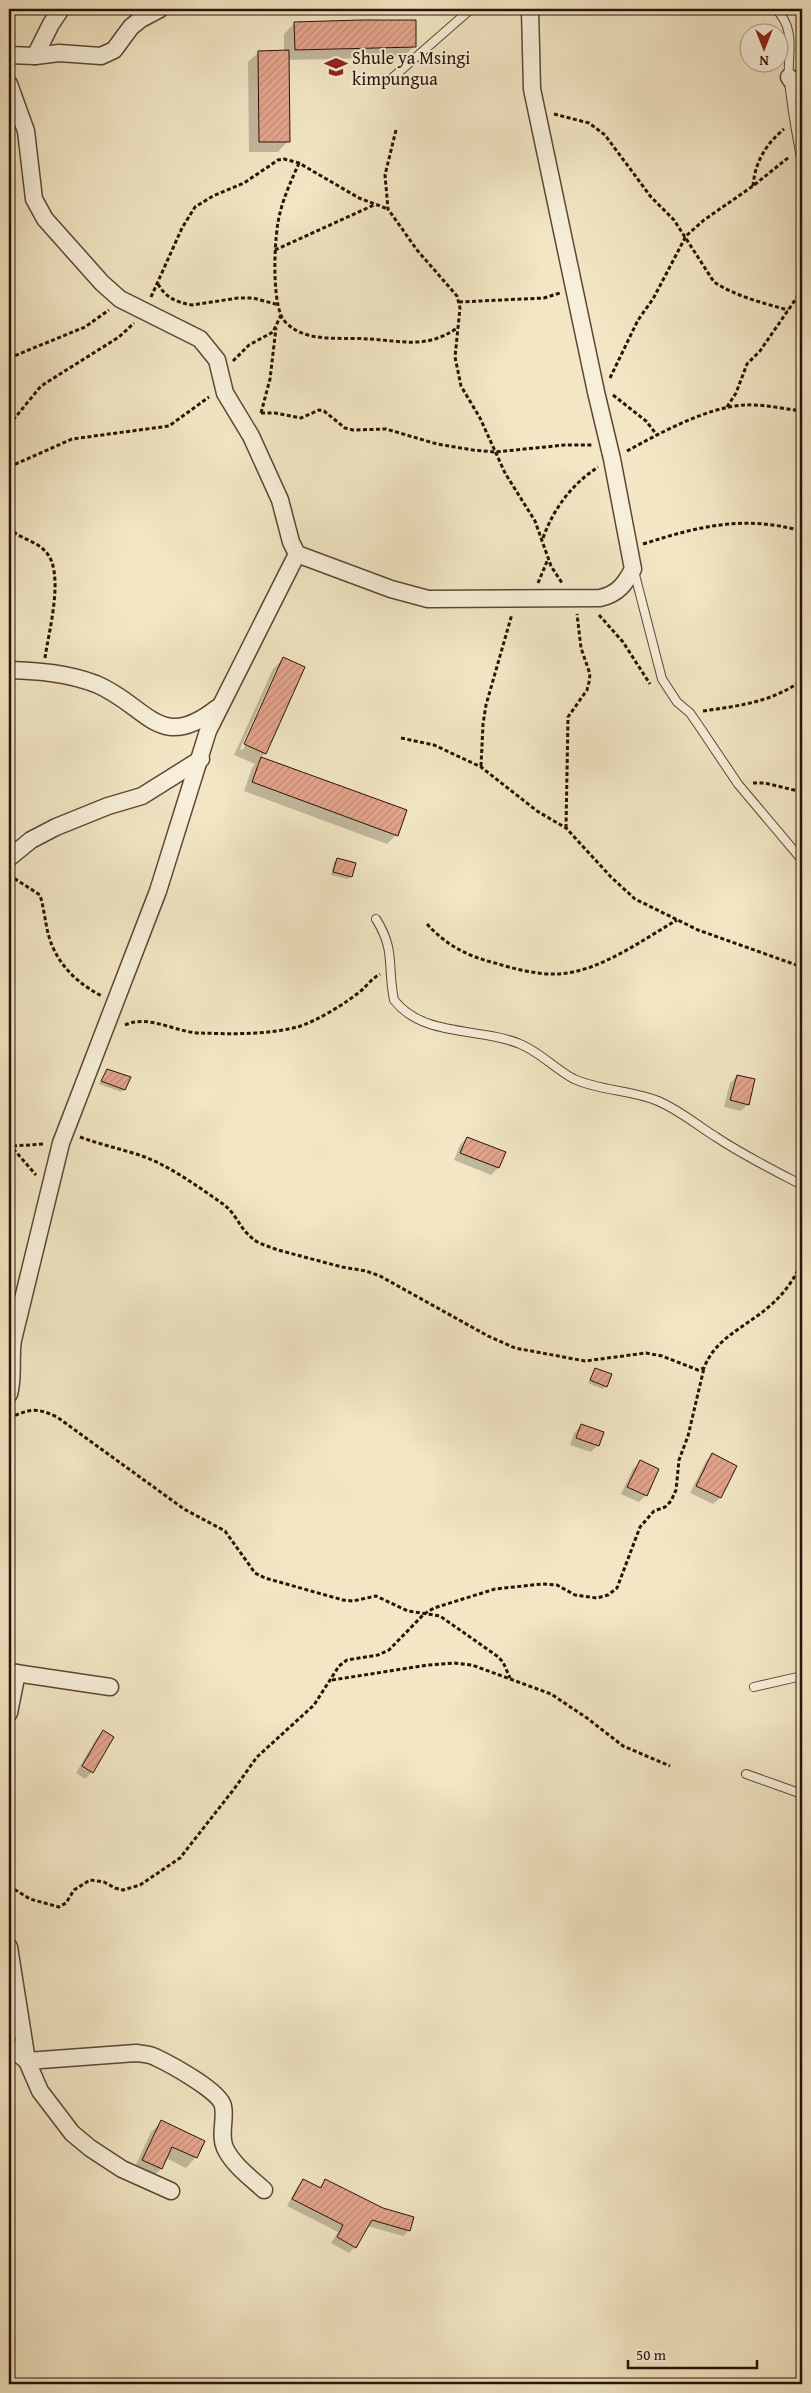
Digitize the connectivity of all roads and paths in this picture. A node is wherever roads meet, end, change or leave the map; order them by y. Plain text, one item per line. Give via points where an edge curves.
1 (62, 9) edge
2 (160, 9) edge
3 (471, 9) edge
4 (530, 9) edge
5 (776, 9) edge
6 (9, 55) edge
7 (35, 56) junction
8 (789, 77) junction
9 (391, 79) dead end
10 (9, 84) edge
11 (802, 96) edge
12 (537, 110) junction
13 (795, 121) junction
14 (396, 130) dead end
15 (799, 147) junction
16 (299, 163) junction
17 (802, 163) edge
18 (753, 186) junction
19 (374, 205) junction
20 (388, 209) junction
21 (686, 236) junction
22 (275, 250) junction
23 (157, 284) junction
24 (574, 289) junction
25 (802, 290) edge
26 (120, 299) junction
27 (459, 302) junction
28 (279, 305) junction
29 (788, 310) junction
30 (144, 313) junction
31 (281, 315) junction
32 (276, 327) junction
33 (457, 327) junction
34 (9, 358) edge
35 (222, 379) junction
36 (599, 390) junction
37 (727, 407) junction
38 (802, 411) edge
39 (261, 413) junction
40 (9, 425) edge
41 (657, 435) junction
42 (250, 436) junction
43 (495, 452) junction
44 (611, 454) junction
45 (9, 467) edge
46 (802, 531) edge
47 (542, 538) junction
48 (630, 548) junction
49 (297, 554) junction
50 (633, 569) junction
51 (519, 599) junction
52 (577, 600) junction
53 (9, 670) edge
54 (44, 671) junction
55 (802, 680) edge
56 (677, 702) junction
57 (220, 705) junction
58 (690, 713) junction
59 (401, 738) dead end
60 (201, 759) junction
61 (481, 767) junction
62 (738, 784) junction
63 (802, 792) edge
64 (566, 828) junction
65 (9, 858) edge
66 (802, 860) edge
67 (9, 875) edge
68 (376, 919) dead end
69 (678, 920) junction
70 (427, 924) dead end
71 (391, 967) junction
72 (802, 967) edge
73 (115, 1003) junction
74 (122, 1026) dead end
75 (64, 1137) junction
76 (11, 1145) edge
77 (802, 1185) edge
78 (49, 1188) junction
79 (802, 1259) edge
80 (704, 1368) junction
81 (9, 1394) edge
82 (9, 1418) edge
83 (424, 1614) junction
84 (13, 1672) edge
85 (802, 1676) edge
86 (510, 1678) junction
87 (332, 1680) junction
88 (110, 1687) dead end
89 (754, 1687) dead end
90 (9, 1713) edge
91 (670, 1766) dead end
92 (746, 1774) dead end
93 (802, 1794) edge
94 (9, 1886) edge
95 (9, 1947) edge
96 (9, 2046) edge
97 (27, 2061) junction
98 (264, 2190) dead end
99 (171, 2191) dead end

1 - 7 street
2 - 7 street via 141,19 108,54 90,57 59,53
3 - 9 lane
4 - 12 street via 530,66
5 - 8 lane via 782,16 790,42
6 - 7 street
8 - 11 street
8 - 13 lane
10 - 26 street via 26,131 34,199 54,229
12 - 21 path via 589,123 605,135 651,197
12 - 24 street
13 - 15 lane
13 - 18 path via 771,140 757,165
14 - 20 path via 385,176
15 - 17 lane
15 - 18 path
16 - 19 path
16 - 22 path via 280,212
16 - 23 path via 278,160 244,184 195,206
18 - 21 path
19 - 20 path
19 - 22 path
20 - 27 path via 417,250 453,290
21 - 29 path via 714,282 754,300
21 - 36 path via 653,299 638,320 621,359
22 - 28 path
23 - 28 path via 164,295 183,304 253,298
23 - 30 path
24 - 27 path via 544,298
24 - 36 street
25 - 29 path
26 - 30 street
26 - 34 path via 85,327
27 - 33 path
28 - 31 path
29 - 37 path via 747,364
30 - 35 street via 200,339 216,360
30 - 40 path via 119,337 41,386
31 - 32 path
31 - 33 path via 294,329 313,336 405,343 435,340
32 - 35 path via 269,335 244,348
32 - 39 path via 270,379
33 - 43 path via 455,357 461,386
35 - 42 street via 225,393
35 - 45 path via 210,396 169,426 72,440
36 - 41 path via 646,421
36 - 44 street
37 - 38 path via 746,405
37 - 41 path
39 - 42 path
39 - 43 path via 301,418 320,410 353,430 386,429 437,444
41 - 44 path
42 - 49 street via 280,500
43 - 44 path via 575,444 597,445
43 - 47 path
44 - 47 path via 565,496
44 - 48 street
45 - 54 path via 9,510 15,533 46,551 54,579 53,623
46 - 48 path via 776,524 715,524
47 - 52 path via 556,575
48 - 50 street
49 - 51 street via 410,596 428,599
49 - 57 street
50 - 52 street via 625,585 615,593
50 - 56 lane via 662,679
51 - 52 street
51 - 61 path via 486,705
52 - 56 path via 610,625 649,682
52 - 64 path via 581,648 590,682 568,717
53 - 54 street
54 - 57 street via 96,684 123,698 143,716 164,726 188,726
55 - 58 path via 781,694 757,702
56 - 58 lane
57 - 60 street via 208,731
58 - 62 lane
59 - 61 path via 434,745
60 - 65 street via 142,796 56,827 31,840
60 - 73 street via 158,891
61 - 64 path via 537,811
62 - 63 path via 765,783
62 - 66 lane
64 - 69 path via 624,891
67 - 73 path via 40,895 49,936 69,973 92,991
68 - 71 lane via 390,948
69 - 70 path via 601,962 558,974 474,958 440,938
69 - 72 path
71 - 74 path via 328,1012 297,1027 197,1033 138,1021
71 - 77 lane via 394,1000 408,1013 456,1031 518,1043 574,1078 659,1102
73 - 75 street
75 - 76 path
75 - 78 street
75 - 80 path via 136,1154 162,1166 232,1211 240,1228 259,1243 380,1276 515,1348 585,1361 646,1353 698,1370
76 - 78 path
78 - 81 street via 13,1340
79 - 80 path via 791,1282 773,1302 722,1341 708,1357
80 - 83 path via 679,1460 676,1490 671,1501 654,1511 640,1528 617,1588 597,1598 575,1595 557,1585 495,1589
82 - 83 path via 30,1410 42,1410 57,1417 184,1510 224,1531 255,1573 265,1578 343,1600 376,1596 408,1611
83 - 86 path via 447,1619 497,1656
83 - 87 path via 389,1650 347,1660 339,1666
84 - 88 street
84 - 90 street
85 - 89 lane
86 - 87 path via 472,1665 454,1663
86 - 91 path via 551,1694 623,1746
87 - 94 path via 314,1704 256,1757 180,1858 158,1874 140,1885 123,1890 90,1880 74,1890 66,1903 59,1907 30,1899
92 - 93 lane
95 - 97 street
96 - 97 street
97 - 98 street via 136,2053 153,2056 220,2098 224,2147
97 - 99 street via 40,2090 72,2133 122,2169

